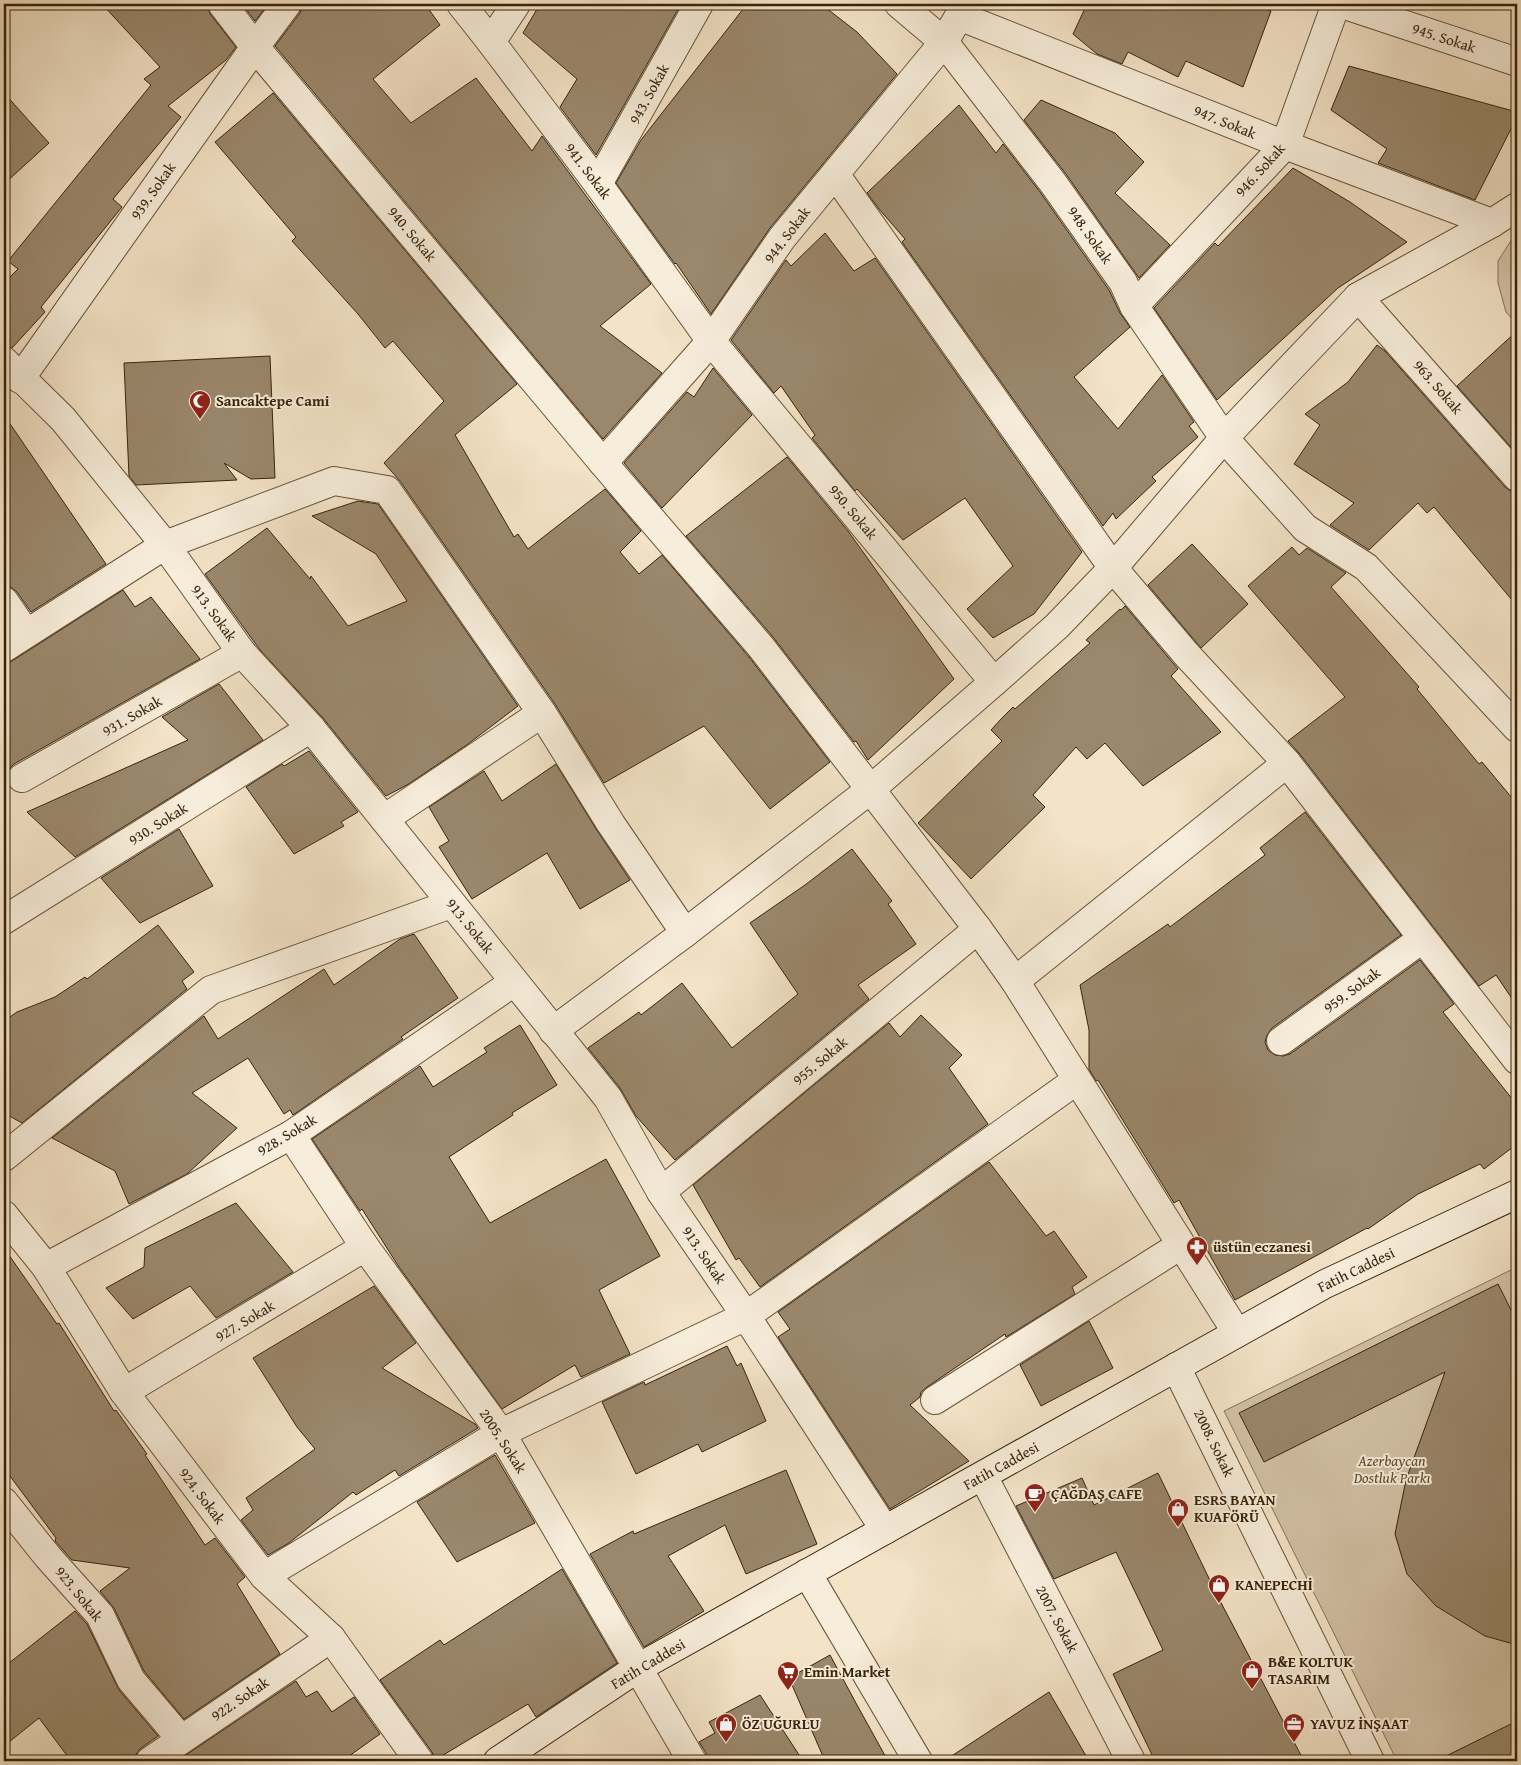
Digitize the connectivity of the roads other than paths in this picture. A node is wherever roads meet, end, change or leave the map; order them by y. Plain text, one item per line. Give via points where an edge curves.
1 (222, 4) edge
2 (287, 4) edge
3 (461, 4) edge
4 (516, 4) edge
5 (699, 4) edge
6 (899, 4) edge
7 (1336, 4) edge
8 (1342, 4) edge
9 (963, 10) edge
10 (491, 42) junction
11 (944, 42) junction
12 (254, 47) junction
13 (1517, 62) edge
14 (1285, 145) junction
15 (836, 174) junction
16 (598, 184) junction
17 (1517, 207) edge
18 (1492, 224) junction
19 (1358, 297) junction
20 (1134, 306) junction
21 (711, 341) junction
22 (12, 370) edge
23 (1224, 438) junction
24 (603, 463) junction
25 (1517, 477) edge
26 (164, 545) junction
27 (1113, 568) junction
28 (4, 601) edge
29 (26, 632) junction
30 (4, 648) edge
31 (242, 653) junction
32 (994, 682) junction
33 (542, 713) junction
34 (311, 728) junction
35 (1517, 728) edge
36 (1287, 763) junction
37 (22, 778) dead end
38 (871, 789) junction
39 (384, 819) junction
40 (451, 904) junction
41 (4, 920) edge
42 (978, 929) junction
43 (685, 932) junction
44 (1422, 939) junction
45 (1015, 981) junction
46 (514, 982) junction
47 (553, 1031) junction
48 (1281, 1041) dead end
49 (1517, 1060) edge
50 (1077, 1080) junction
51 (291, 1135) junction
52 (4, 1157) edge
53 (661, 1192) junction
54 (1517, 1194) edge
55 (4, 1215) edge
56 (1181, 1245) junction
57 (365, 1247) junction
58 (46, 1267) junction
59 (746, 1316) junction
60 (1237, 1333) junction
61 (1176, 1367) junction
62 (124, 1392) junction
63 (935, 1400) dead end
64 (501, 1434) junction
65 (983, 1476) junction
66 (4, 1502) edge
67 (885, 1530) junction
68 (807, 1573) junction
69 (264, 1576) junction
70 (331, 1638) junction
71 (636, 1669) junction
72 (181, 1739) junction
73 (505, 1759) edge
74 (150, 1761) edge
75 (419, 1761) edge
76 (692, 1761) edge
77 (918, 1761) edge
78 (1131, 1761) edge
79 (1370, 1761) edge

1 - 12 street, 940. Sokak
2 - 12 street, 939. Sokak
3 - 10 street, 941. Sokak
4 - 10 street
5 - 16 street, 943. Sokak
6 - 11 street, 948. Sokak
7 - 14 street, 946. Sokak
8 - 13 street, 945. Sokak
9 - 11 street, 944. Sokak
9 - 14 street, 947. Sokak
10 - 16 street, 941. Sokak
11 - 15 street, 944. Sokak
11 - 20 street, 948. Sokak via 1053,183 1123,282
12 - 22 street, 939. Sokak
12 - 24 street, 940. Sokak
14 - 18 street, 947. Sokak
14 - 20 street, 946. Sokak
15 - 21 street, 944. Sokak via 782,238
15 - 27 street
16 - 21 street, 941. Sokak
17 - 18 street
18 - 19 street
19 - 23 street
19 - 25 street, 963. Sokak
20 - 23 street, 948. Sokak
21 - 24 street, 944. Sokak
21 - 32 street, 950. Sokak
22 - 26 street, 913. Sokak via 63,419
23 - 27 street
23 - 35 street, 948. Sokak via 1304,528 1366,567
24 - 38 street, 940. Sokak via 761,647
26 - 29 street
26 - 31 street, 913. Sokak
26 - 33 street via 334,481 387,490
27 - 32 street via 1057,626
27 - 36 street via 1187,655
28 - 29 street
29 - 30 street
31 - 34 street, 913. Sokak
31 - 37 street, 931. Sokak
32 - 38 street
33 - 39 street
33 - 43 street via 611,824
34 - 39 street, 913. Sokak
34 - 41 street, 930. Sokak
36 - 44 street
36 - 45 street
38 - 42 street, 940. Sokak
38 - 43 street
39 - 40 street, 913. Sokak
40 - 46 street, 913. Sokak
40 - 52 street via 211,990
42 - 45 street, 940. Sokak
42 - 53 street, 955. Sokak
43 - 47 street
44 - 48 street, 959. Sokak
44 - 49 street
45 - 50 street, 940. Sokak
46 - 47 street, 913. Sokak
46 - 51 street, 928. Sokak
47 - 53 street, 913. Sokak via 608,1098
50 - 56 street, 940. Sokak
50 - 59 street
51 - 57 street, 2005. Sokak
51 - 58 street, 928. Sokak
53 - 59 street, 913. Sokak
54 - 60 street, Fatih Caddesi via 1325,1284
55 - 58 street, 924. Sokak
56 - 60 street, 940. Sokak
56 - 63 street
57 - 62 street, 927. Sokak
57 - 64 street, 2005. Sokak
58 - 62 street, 924. Sokak
59 - 64 street
59 - 67 street, 913. Sokak
60 - 61 street, Fatih Caddesi
61 - 65 street, Fatih Caddesi
61 - 79 street, 2008. Sokak
62 - 69 street, 924. Sokak
64 - 69 street
64 - 71 street, 2005. Sokak
65 - 67 street, Fatih Caddesi
65 - 78 street, 2007. Sokak
66 - 72 street, 923. Sokak via 100,1615 131,1680
67 - 68 street, Fatih Caddesi
68 - 71 street, Fatih Caddesi
68 - 77 street
69 - 70 street, 924. Sokak
70 - 72 street, 922. Sokak
70 - 75 street, 924. Sokak
71 - 73 street, Fatih Caddesi
71 - 76 street, 2005. Sokak
72 - 74 street, 922. Sokak

